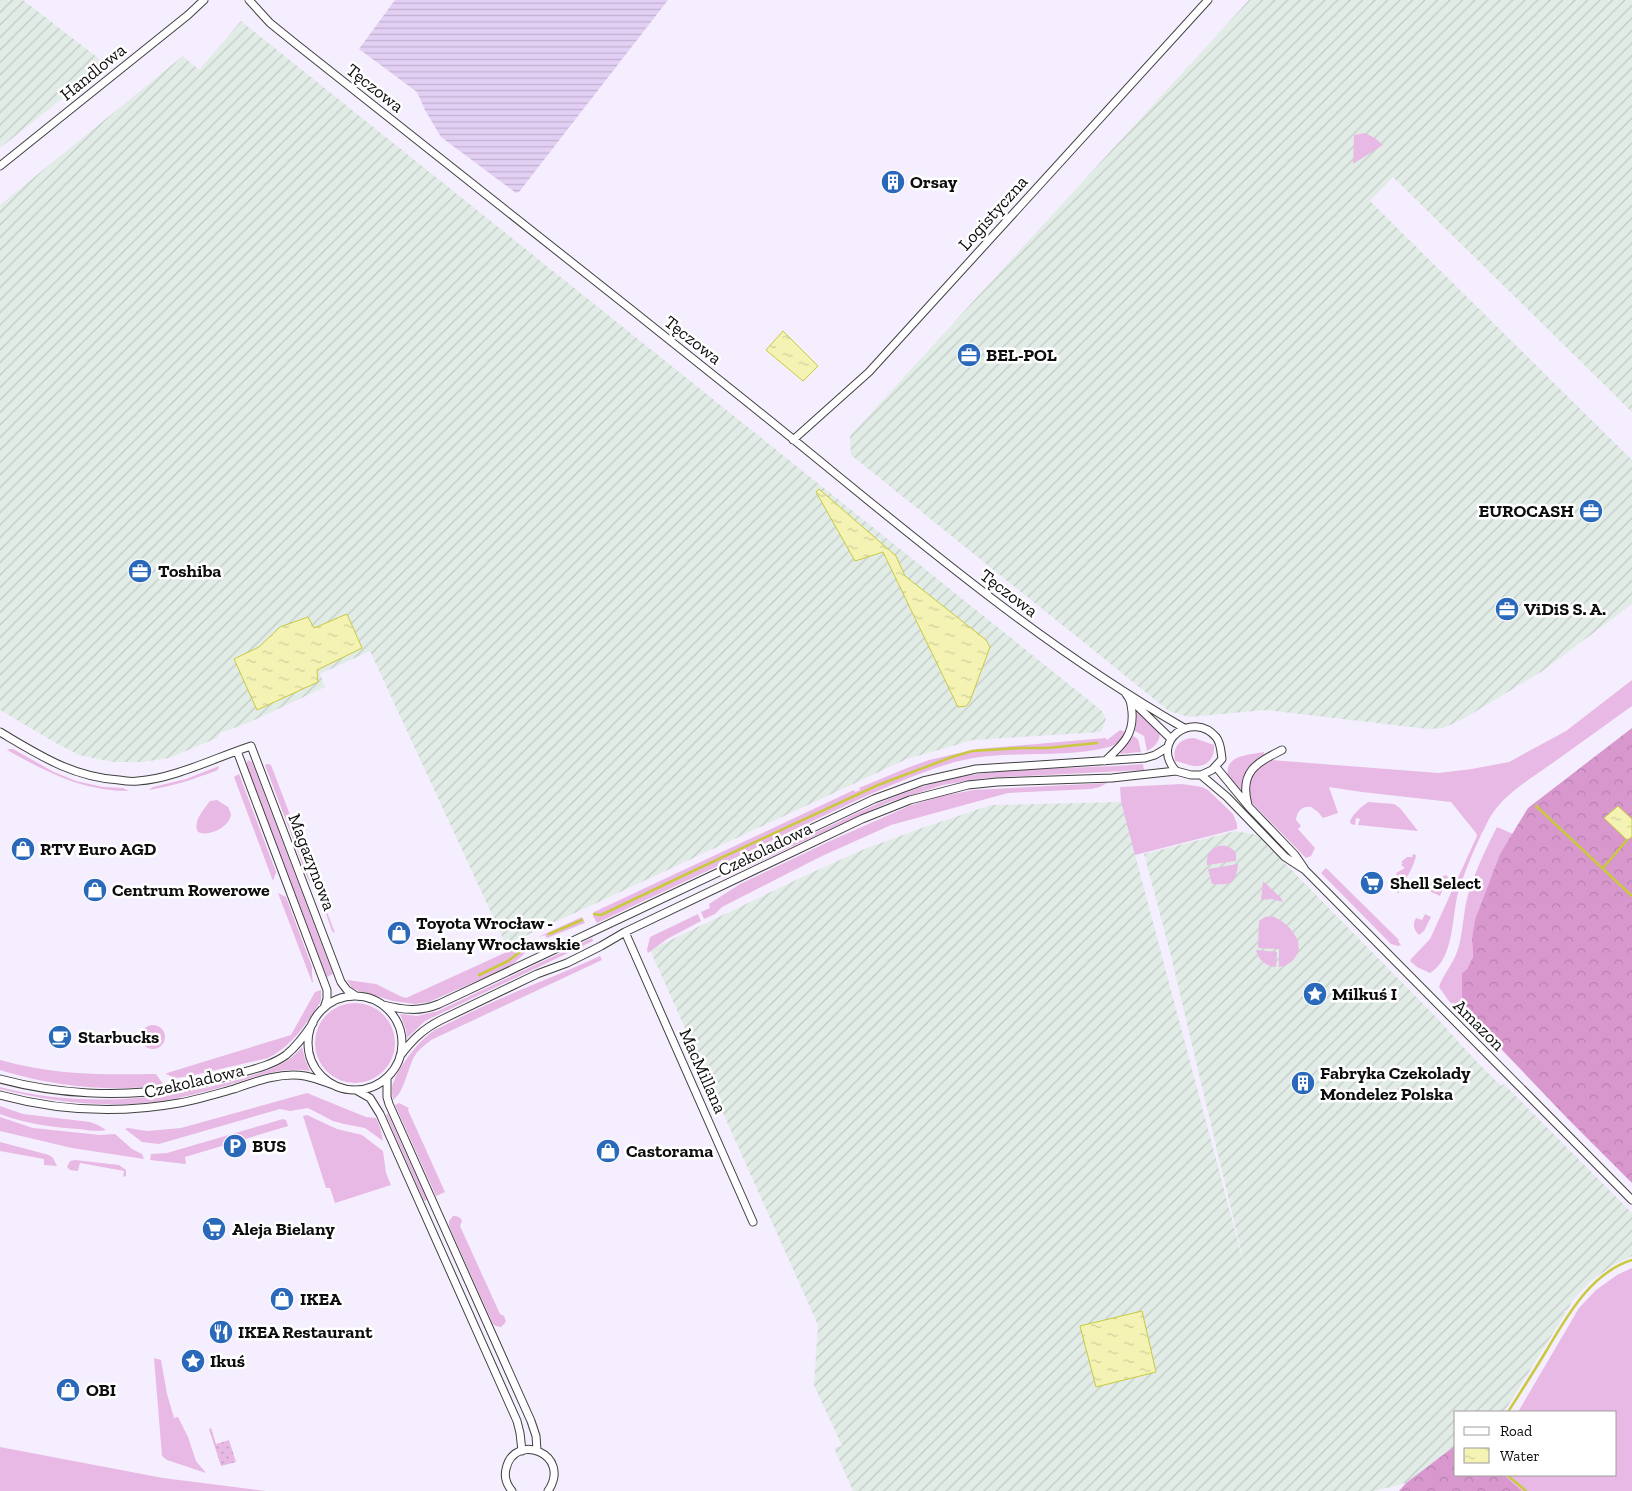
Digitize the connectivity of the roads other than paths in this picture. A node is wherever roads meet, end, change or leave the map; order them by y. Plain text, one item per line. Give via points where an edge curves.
1 (204, 0) edge
2 (249, 0) edge
3 (1208, 0) edge
4 (0, 166) edge
5 (793, 440) junction
6 (1128, 696) junction
7 (1184, 728) junction
8 (0, 732) edge
9 (1170, 738) junction
10 (1168, 747) junction
11 (1282, 750) dead end
12 (237, 751) junction
13 (1105, 761) junction
14 (1216, 767) junction
15 (1176, 771) junction
16 (1201, 775) junction
17 (1249, 808) junction
18 (1305, 870) junction
19 (625, 932) junction
20 (356, 996) junction
21 (383, 1005) junction
22 (324, 1008) junction
23 (313, 1023) junction
24 (400, 1056) junction
25 (0, 1078) edge
26 (387, 1078) junction
27 (334, 1085) junction
28 (356, 1090) junction
29 (0, 1095) edge
30 (1632, 1200) edge
31 (441, 1218) junction
32 (753, 1222) dead end
33 (429, 1223) junction
34 (494, 1339) junction
35 (483, 1344) junction
36 (537, 1450) junction
37 (522, 1451) junction
38 (512, 1491) edge
39 (548, 1491) edge

1 - 4 street, Handlowa
2 - 5 street, Tęczowa via 270,23
3 - 5 street, Logistyczna via 869,372
5 - 6 street, Tęczowa via 1008,612
6 - 7 street, Tęczowa via 1144,702
6 - 9 street
6 - 13 street via 1130,732
7 - 9 street
7 - 14 street via 1201,727 1216,736 1222,759
8 - 12 street, Magazynowa via 44,758 78,773 104,779 138,781 168,775
9 - 10 street
10 - 13 street, Czekoladowa via 1151,757
10 - 15 street via 1167,753
11 - 17 street via 1254,766 1248,776 1245,794
12 - 20 street, Magazynowa via 251,746 341,982
12 - 22 street, Magazynowa via 327,990
13 - 21 street, Czekoladowa via 976,769 906,786 439,1004 416,1010
14 - 16 street
14 - 17 street, Amazon
15 - 16 street
15 - 19 street, Czekoladowa via 1112,778 968,785 910,800
16 - 18 street, Amazon via 1285,857
17 - 18 street, Amazon via 1295,855
18 - 30 street, Amazon
19 - 24 street, Czekoladowa via 585,954 426,1027
19 - 32 street, MacMillana
20 - 21 street
20 - 22 street via 339,999
21 - 24 street via 400,1028
22 - 23 street
23 - 25 street, Czekoladowa via 298,1044 280,1059 175,1089 99,1093 52,1090
23 - 27 street via 308,1044 311,1058 318,1071
24 - 26 street
26 - 28 street via 376,1085
26 - 31 street via 389,1104
27 - 28 street
27 - 29 street, Czekoladowa via 305,1076 270,1077 180,1103 121,1110 68,1108
28 - 33 street via 370,1098 378,1108
31 - 33 street
31 - 34 street
33 - 35 street
34 - 35 street
34 - 36 street via 532,1421
35 - 37 street via 517,1421
36 - 37 street
36 - 39 street via 547,1456 554,1470
37 - 38 street via 513,1456 506,1466 506,1480

